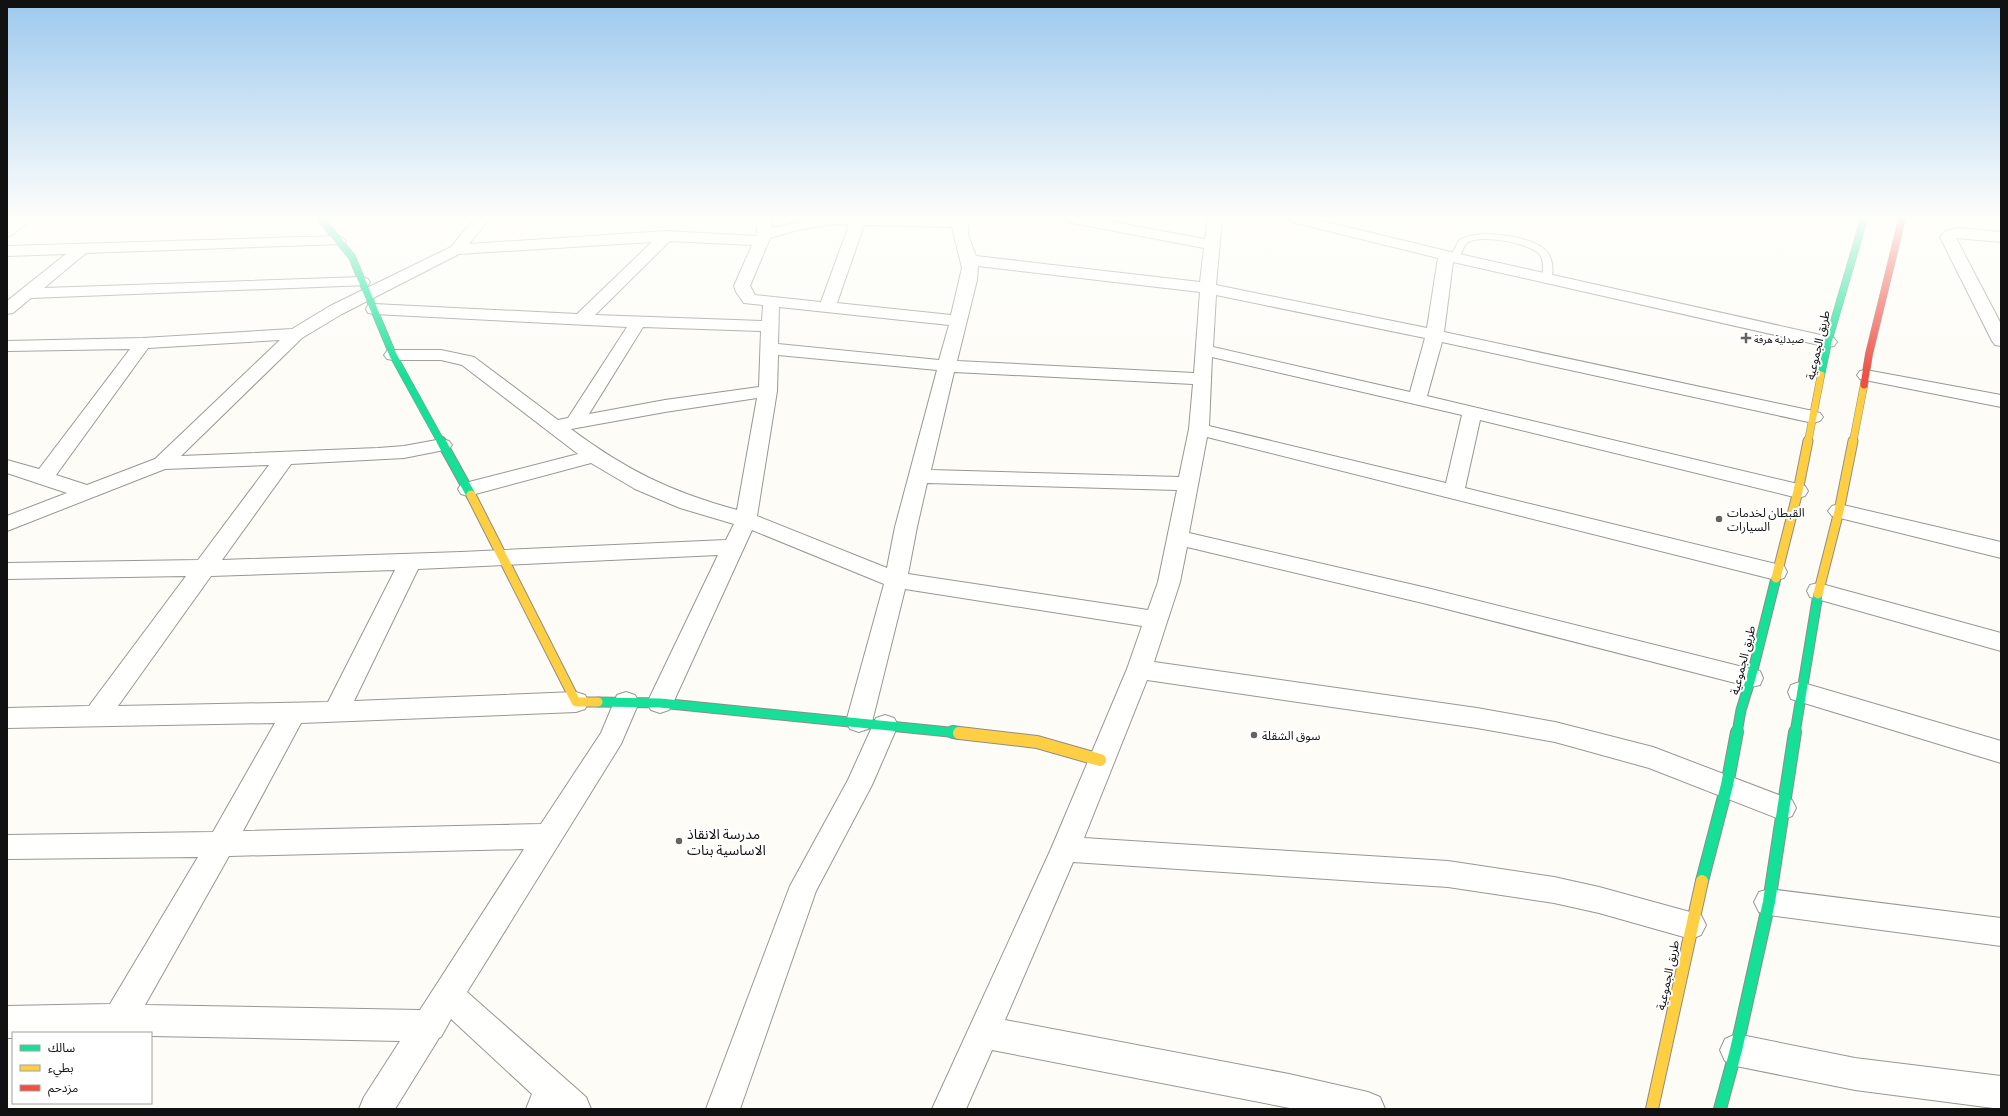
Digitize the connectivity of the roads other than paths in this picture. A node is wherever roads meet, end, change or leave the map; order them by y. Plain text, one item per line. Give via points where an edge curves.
1 (55, 271) edge
2 (358, 271) edge
3 (414, 271) edge
4 (630, 271) edge
5 (749, 271) edge
6 (840, 271) edge
7 (970, 271) edge
8 (1064, 271) edge
9 (1210, 271) edge
10 (1448, 271) edge
11 (1516, 271) edge
12 (1549, 271) edge
13 (1849, 271) edge
14 (1889, 271) edge
15 (1969, 271) edge
16 (1548, 278) junction
17 (1208, 288) junction
18 (29, 293) junction
19 (367, 295) junction
20 (770, 302) junction
21 (827, 308) junction
22 (7, 309) edge
23 (1993, 309) edge
24 (581, 319) junction
25 (957, 321) junction
26 (638, 322) junction
27 (770, 326) junction
28 (296, 334) junction
29 (1435, 335) junction
30 (2001, 341) edge
31 (1828, 342) junction
32 (143, 343) junction
33 (8, 346) edge
34 (771, 349) junction
35 (1203, 350) junction
36 (393, 355) junction
37 (948, 366) junction
38 (1866, 375) junction
39 (1202, 379) junction
40 (768, 391) junction
41 (1417, 400) junction
42 (2001, 401) edge
43 (1472, 412) junction
44 (1813, 417) junction
45 (575, 422) junction
46 (556, 426) junction
47 (1199, 429) junction
48 (442, 445) junction
49 (594, 456) junction
50 (284, 459) junction
51 (162, 463) junction
52 (7, 466) edge
53 (919, 476) junction
54 (43, 478) junction
55 (1189, 484) junction
56 (468, 489) junction
57 (1798, 491) junction
58 (87, 492) junction
59 (1454, 492) junction
60 (1839, 511) junction
61 (746, 520) junction
62 (7, 524) edge
63 (1178, 538) junction
64 (733, 547) junction
65 (2001, 550) edge
66 (503, 559) junction
67 (410, 562) junction
68 (205, 568) junction
69 (7, 571) edge
70 (1776, 572) junction
71 (896, 580) junction
72 (1818, 591) junction
73 (1156, 620) junction
74 (2001, 642) edge
75 (1139, 669) junction
76 (1751, 678) junction
77 (1800, 692) junction
78 (576, 702) junction
79 (626, 702) junction
80 (660, 703) junction
81 (294, 712) junction
82 (336, 712) junction
83 (97, 715) junction
84 (7, 718) edge
85 (872, 723) junction
86 (2001, 752) edge
87 (1100, 760) junction
88 (1727, 785) junction
89 (1782, 808) junction
90 (548, 836) junction
91 (221, 844) junction
92 (7, 847) edge
93 (1064, 849) junction
94 (1769, 902) junction
95 (1691, 925) junction
96 (2001, 932) edge
97 (448, 995) junction
98 (119, 1020) junction
99 (7, 1022) edge
100 (430, 1026) junction
101 (984, 1032) junction
102 (1736, 1050) junction
103 (2001, 1093) edge
104 (556, 1102) edge
105 (376, 1109) edge
106 (723, 1109) edge
107 (949, 1109) edge
108 (1368, 1109) edge
109 (1652, 1109) edge
110 (1720, 1109) edge

1 - 18 street
2 - 19 main road
3 - 19 street
4 - 24 street
5 - 20 street via 742,286 744,292 750,299
6 - 21 street
7 - 25 street
8 - 17 street
9 - 17 street
10 - 29 street
11 - 16 street
12 - 16 lane
13 - 31 main road, طريق الجموعية
14 - 38 main road
15 - 23 street
16 - 31 street
17 - 29 street
17 - 35 street
18 - 19 street
18 - 22 street
19 - 24 street
19 - 28 street via 324,316
19 - 36 main road
20 - 21 street
20 - 27 street
21 - 25 street
23 - 30 street
24 - 26 street
25 - 37 street
26 - 27 street
26 - 45 street
27 - 34 street
28 - 32 street
28 - 51 street
29 - 41 street
29 - 44 street
31 - 44 main road, طريق الجموعية
32 - 33 street
32 - 54 street
34 - 37 street
34 - 40 street
35 - 39 street
35 - 41 street
36 - 46 street via 441,355 468,360
36 - 48 main road
37 - 39 street
37 - 53 street
38 - 42 street
38 - 60 main road
39 - 47 street
40 - 45 street
40 - 61 street
41 - 43 street
43 - 57 street
43 - 59 street
44 - 57 main road, طريق الجموعية
45 - 46 street
46 - 49 street
47 - 55 street
47 - 59 street
48 - 50 street via 404,452
48 - 56 main road
49 - 56 street
49 - 61 street via 648,487 686,503
50 - 51 street
50 - 68 street
51 - 58 street
52 - 54 street
53 - 55 street
53 - 71 street
54 - 58 street
55 - 63 street
56 - 66 main road
57 - 70 main road, طريق الجموعية
58 - 62 street
59 - 70 street
60 - 65 street
60 - 72 main road
61 - 64 street
61 - 71 street
63 - 73 street via 1169,582
63 - 76 street via 1427,596
64 - 66 street
64 - 80 street
66 - 67 street
66 - 78 main road
67 - 68 street
67 - 82 street
68 - 69 street
68 - 83 street
70 - 76 main road, طريق الجموعية
71 - 73 street
71 - 85 street
72 - 74 street
72 - 77 main road
73 - 75 street
75 - 87 street
75 - 88 street via 1477,718 1555,732 1653,758
76 - 88 main road, طريق الجموعية via 1741,710
77 - 86 street
77 - 89 main road
78 - 79 main road
78 - 82 street
79 - 80 main road
79 - 90 street via 612,737
80 - 85 main road
81 - 82 street
81 - 83 street
81 - 91 street
83 - 84 street
85 - 87 main road via 1037,742
85 - 106 street via 859,785 804,886
87 - 93 street
88 - 89 street
88 - 95 main road, طريق الجموعية
89 - 94 main road
90 - 91 street
90 - 97 street
91 - 92 street
91 - 98 street
93 - 95 street via 1448,874 1554,890
93 - 101 street
94 - 96 street
94 - 102 main road
95 - 109 main road, طريق الجموعية
97 - 100 street
97 - 104 street
98 - 99 street
98 - 100 street
100 - 105 street
101 - 107 street
101 - 108 street via 1289,1091
102 - 103 street via 1855,1074
102 - 110 main road

